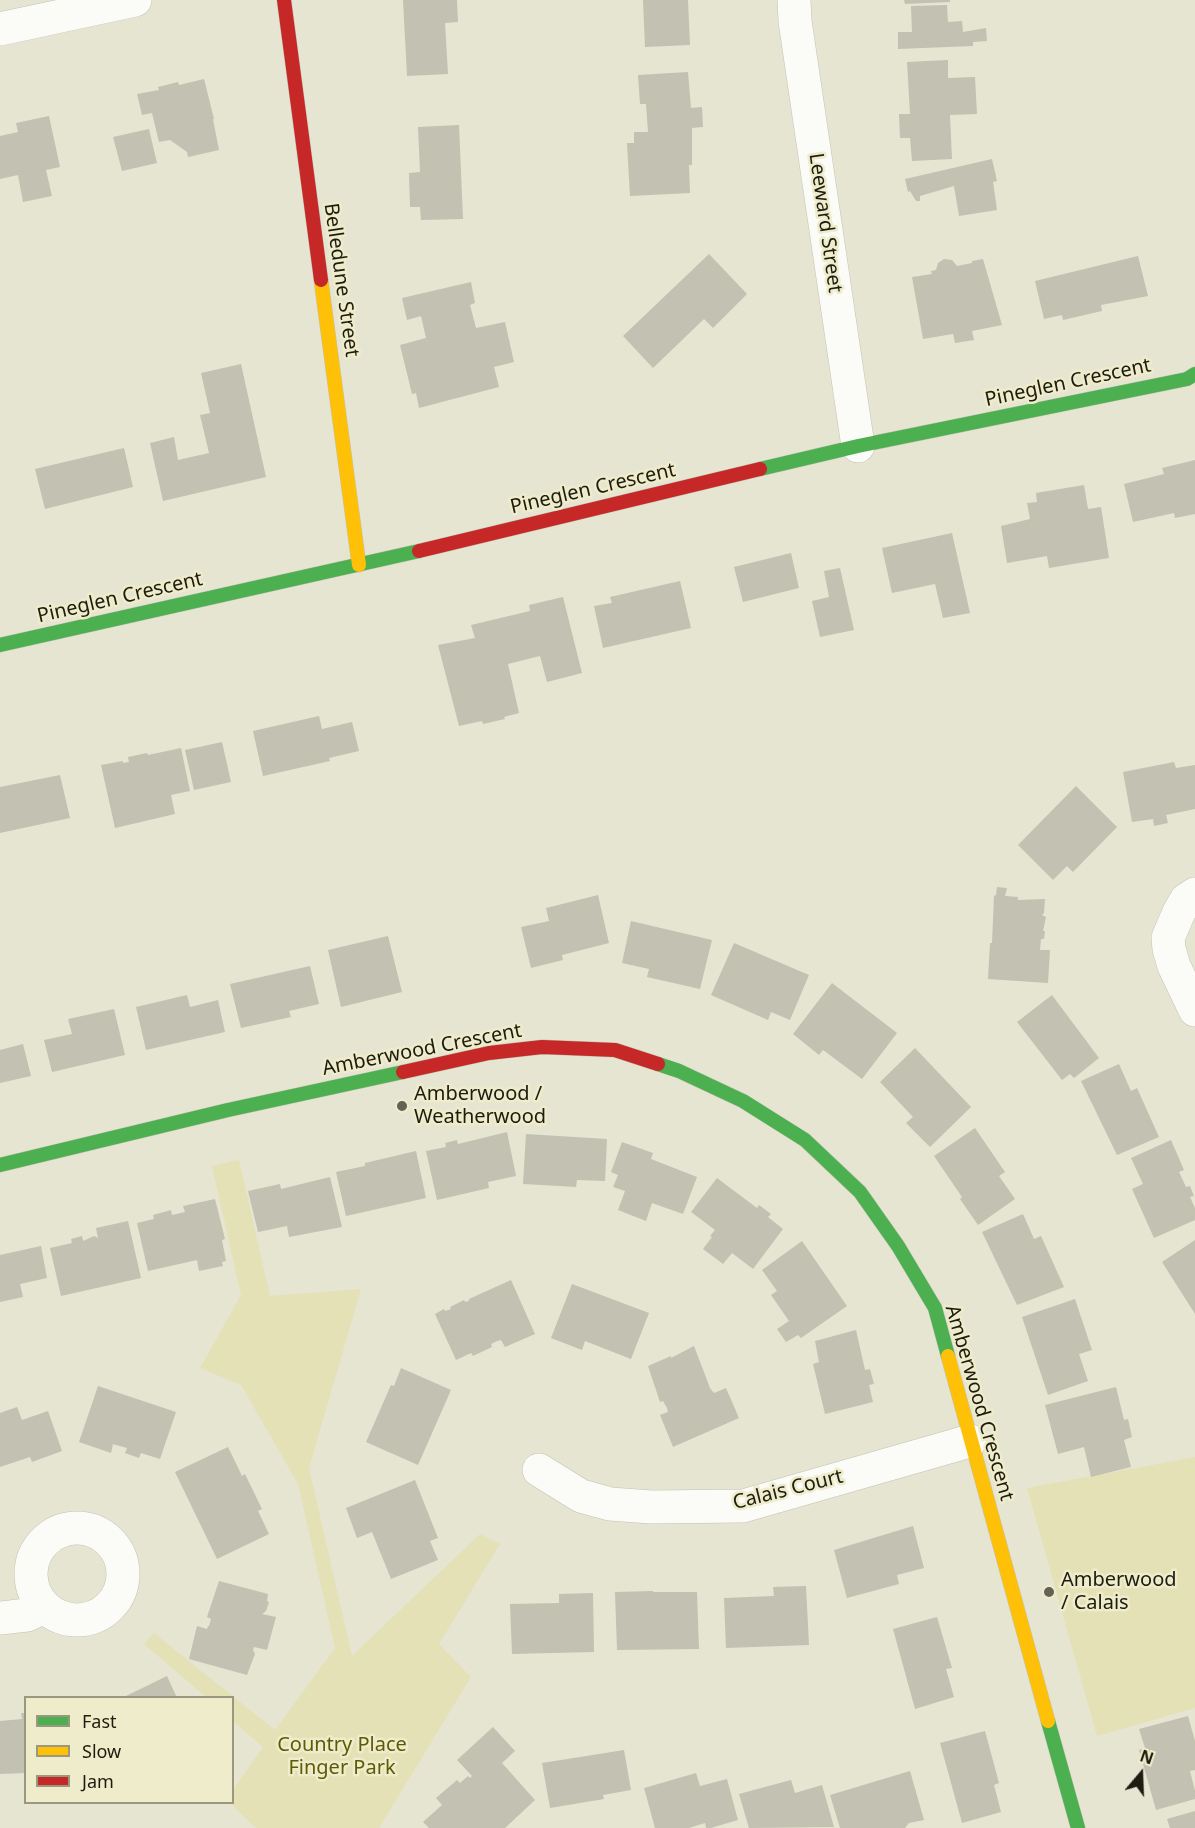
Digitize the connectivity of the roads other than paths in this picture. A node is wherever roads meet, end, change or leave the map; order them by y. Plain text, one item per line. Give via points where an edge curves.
1 (135, 0) edge
2 (284, 0) edge
3 (794, 0) edge
4 (0, 29) edge
5 (1195, 374) edge
6 (858, 446) junction
7 (359, 565) junction
8 (0, 645) edge
9 (1195, 894) edge
10 (1195, 1010) edge
11 (0, 1165) edge
12 (970, 1441) junction
13 (539, 1470) dead end
14 (44, 1607) dead end
15 (0, 1618) edge
16 (1078, 1828) edge

1 - 4 street
2 - 7 street, Belledune Street
3 - 6 street, Leeward Street
5 - 6 street, Pineglen Crescent via 1187,379
6 - 7 street, Pineglen Crescent
7 - 8 street, Pineglen Crescent
9 - 10 street via 1186,900 1168,938 1174,966
11 - 12 street, Amberwood Crescent via 489,1053 542,1047 615,1050 679,1071 743,1101 805,1140 860,1192 935,1308
12 - 13 street, Calais Court via 743,1506 610,1504 580,1496
12 - 16 street, Amberwood Crescent
14 - 15 street via 27,1615

